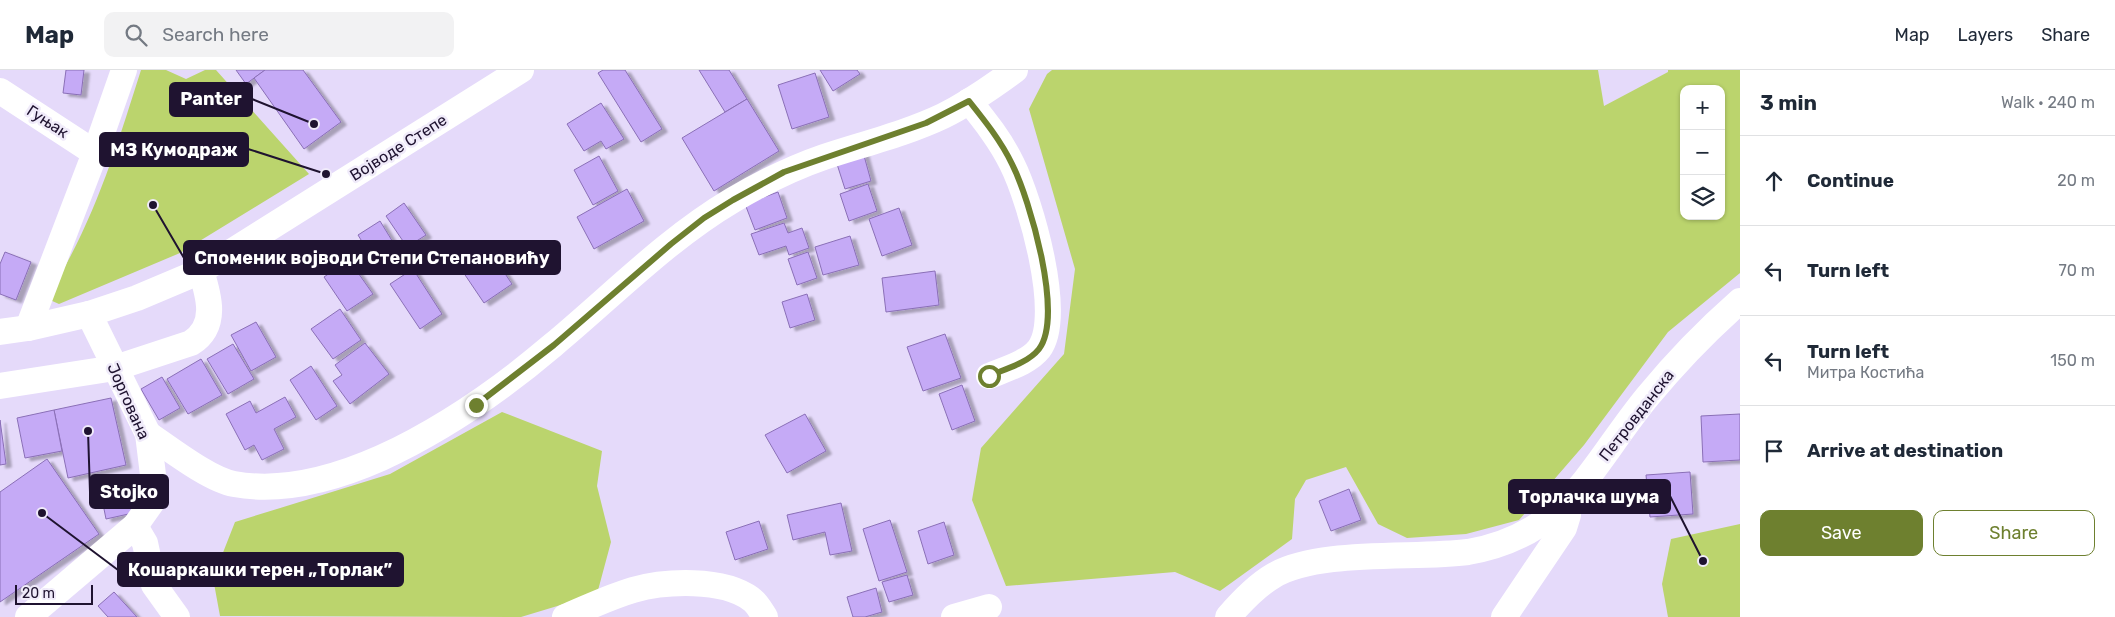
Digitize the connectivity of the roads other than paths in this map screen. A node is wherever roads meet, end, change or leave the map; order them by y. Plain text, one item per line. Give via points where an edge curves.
1 (124, 70) edge
2 (521, 70) edge
3 (1015, 70) edge
4 (0, 90) edge
5 (969, 101) junction
6 (95, 153) junction
7 (201, 271) junction
8 (1740, 300) edge
9 (89, 314) junction
10 (28, 328) junction
11 (0, 332) edge
12 (115, 368) junction
13 (989, 376) dead end
14 (0, 386) edge
15 (148, 434) junction
16 (1568, 503) junction
17 (136, 526) junction
18 (989, 607) dead end
19 (28, 617) edge
20 (176, 617) edge
21 (565, 617) edge
22 (765, 617) edge
23 (954, 617) edge
24 (1228, 617) edge
25 (1504, 617) edge

1 - 6 street
2 - 7 street, Војводе Степе
3 - 5 street
4 - 6 street, Гуњак
5 - 13 street via 993,131 1013,165 1028,205 1048,297 1049,322 1040,348 1024,360
5 - 15 street via 926,123 784,172 733,200 671,244 554,345 476,405 406,446 362,467 322,480 291,485 232,484 216,478
6 - 10 street
7 - 9 street, Војводе Степе
7 - 12 street via 209,302 207,327 201,337 192,343
8 - 16 street, Петровданска via 1689,349 1649,394
9 - 10 street, Војводе Степе
9 - 12 street, Јоргована
10 - 11 street, Војводе Степе
12 - 14 street
12 - 15 street, Јоргована
15 - 17 street, Јоргована via 154,483 152,502
16 - 24 street, Петровданска via 1526,534 1488,548 1445,555 1314,561 1291,568 1256,589
16 - 25 street via 1564,528
17 - 19 street, Јоргована
17 - 20 street via 145,543 154,585
18 - 23 street
21 - 22 street via 634,590 704,585 723,585 736,591 753,600

